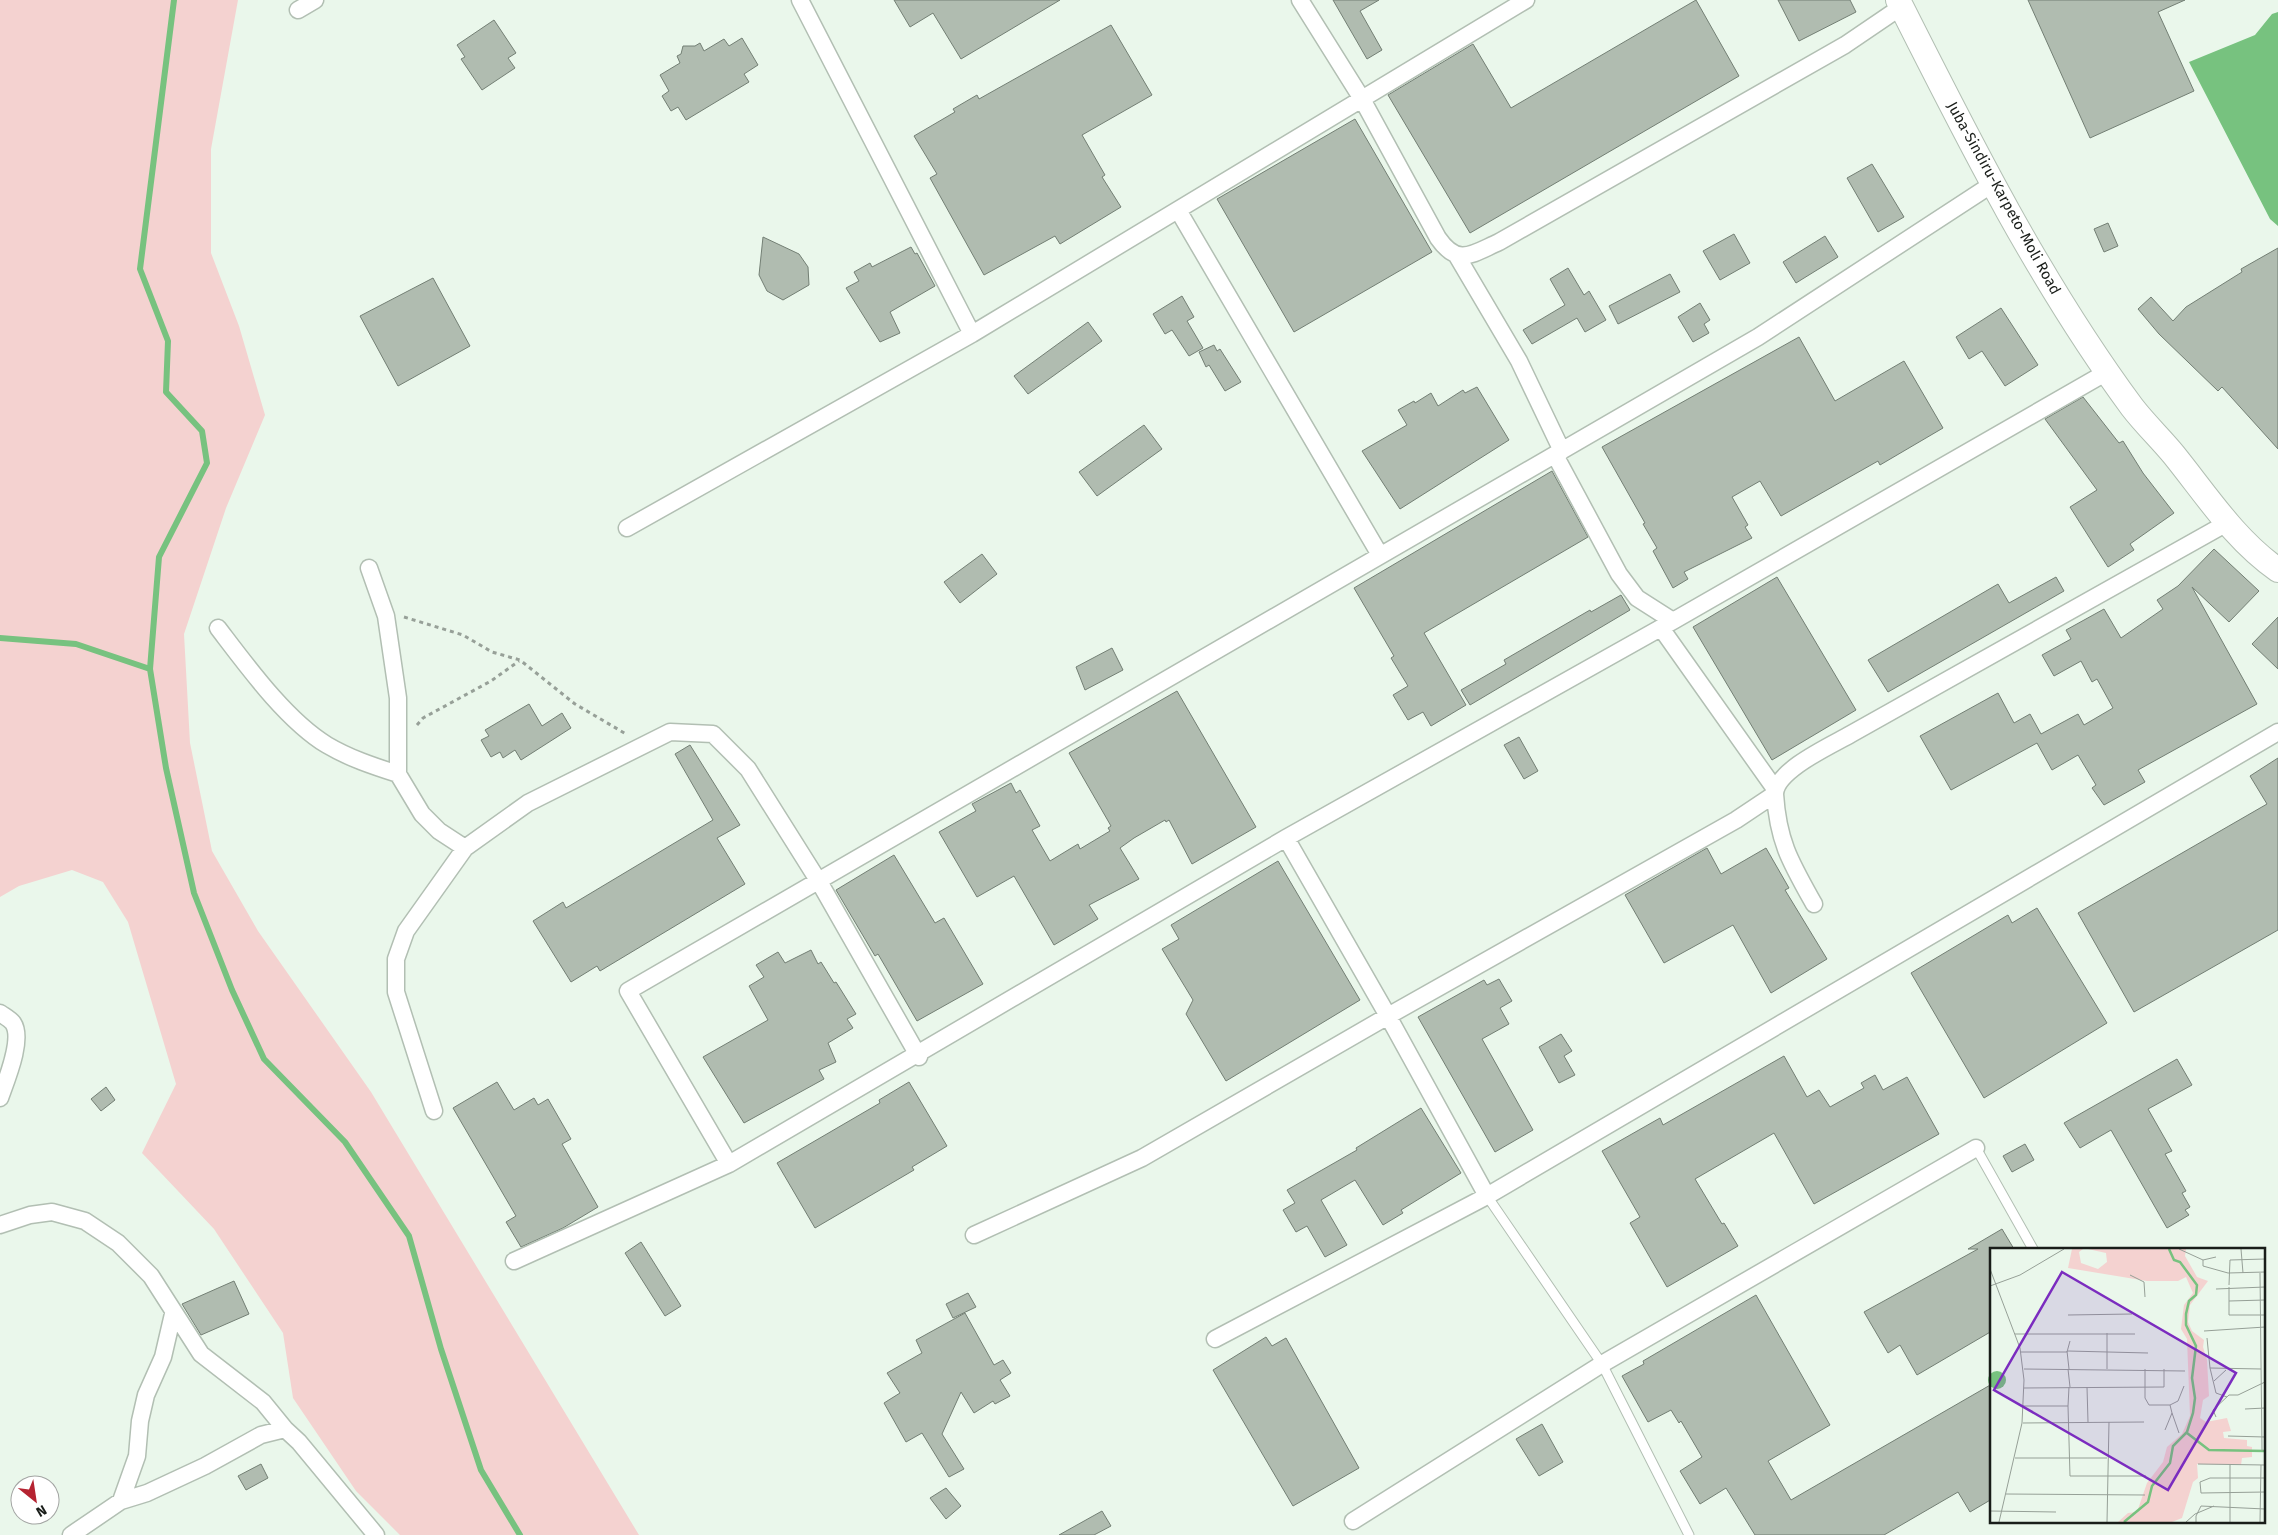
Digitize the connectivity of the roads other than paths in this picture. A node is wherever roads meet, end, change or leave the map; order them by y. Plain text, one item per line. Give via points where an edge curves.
1 (315, 0) edge
2 (800, 0) edge
3 (1300, 0) edge
4 (1526, 0) edge
5 (1900, 4) edge
6 (298, 10) dead end
7 (1362, 99) junction
8 (1994, 183) junction
9 (1178, 210) junction
10 (1457, 256) junction
11 (972, 334) junction
12 (2108, 372) junction
13 (1558, 453) junction
14 (2227, 523) junction
15 (627, 528) dead end
16 (1380, 555) junction
17 (369, 568) dead end
18 (2278, 570) edge
19 (1667, 624) junction
20 (218, 628) dead end
21 (2278, 732) edge
22 (398, 774) junction
23 (1775, 792) junction
24 (1286, 838) junction
25 (465, 848) junction
26 (1814, 904) dead end
27 (0, 1014) edge
28 (1388, 1016) junction
29 (920, 1057) dead end
30 (0, 1098) edge
31 (434, 1111) dead end
32 (1976, 1148) joint
33 (729, 1164) junction
34 (1487, 1196) junction
35 (0, 1224) edge
36 (974, 1235) dead end
37 (2032, 1248) edge
38 (514, 1261) dead end
39 (173, 1314) junction
40 (1214, 1339) dead end
41 (1602, 1364) junction
42 (285, 1429) junction
43 (121, 1501) junction
44 (1353, 1521) dead end
45 (71, 1535) edge
46 (376, 1535) edge
47 (1689, 1535) edge

1 - 6 street
2 - 11 street
3 - 7 street
4 - 7 street
5 - 8 main road, Juba-Sindiru-Karpeto-Moli Road
5 - 10 street via 1845,45 1499,242
7 - 9 street
7 - 10 street via 1438,238 1447,251
8 - 12 main road, Juba-Sindiru-Karpeto-Moli Road via 2038,265
8 - 13 street via 1758,337
9 - 11 street
9 - 16 street
10 - 13 street via 1519,361
11 - 15 street
12 - 14 main road, Juba-Sindiru-Karpeto-Moli Road
12 - 19 street
13 - 16 street
13 - 19 street via 1619,574 1636,598
14 - 18 main road, Juba-Sindiru-Karpeto-Moli Road via 2256,554
14 - 23 street via 1805,761 1782,778
16 - 33 street via 628,991
17 - 22 street via 385,614 398,698
19 - 23 street
19 - 24 street
20 - 22 street via 258,680 326,744
21 - 34 street
22 - 25 street via 422,814 439,831
23 - 26 street via 1777,817 1787,856
23 - 28 street via 1736,820
24 - 28 street
24 - 33 street
25 - 29 street via 528,803 670,732 713,734 748,769 821,885
25 - 31 street via 406,931 396,959 396,992
27 - 30 street via 12,1022 17,1036
28 - 34 street
28 - 36 street via 1142,1158
32 - 37 lane
32 - 41 street
33 - 38 street
34 - 40 street
34 - 41 lane
35 - 39 street via 52,1212 85,1221 118,1243 151,1276
39 - 42 street via 200,1354 263,1402
39 - 43 street via 163,1357 146,1395 137,1456
41 - 44 street
41 - 47 lane
42 - 43 street via 261,1435 190,1473
42 - 46 street
43 - 45 street

